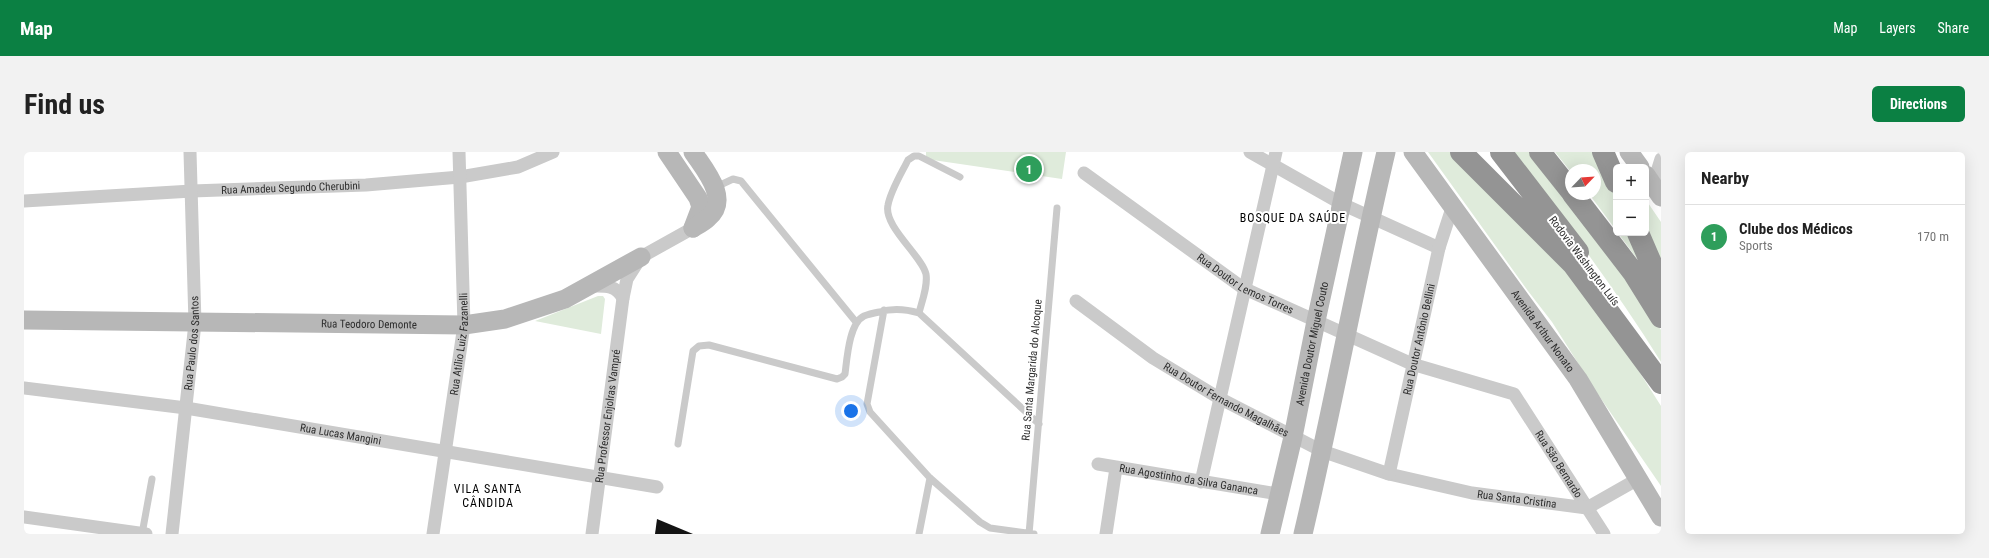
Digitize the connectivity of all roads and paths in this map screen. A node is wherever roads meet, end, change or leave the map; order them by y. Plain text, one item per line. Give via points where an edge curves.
1 (190, 152) edge
2 (459, 152) edge
3 (553, 152) edge
4 (667, 152) edge
5 (692, 152) edge
6 (1250, 152) edge
7 (1276, 152) edge
8 (1353, 152) edge
9 (1386, 152) edge
10 (1413, 152) edge
11 (1461, 152) edge
12 (1501, 152) edge
13 (1540, 152) edge
14 (1548, 152) edge
15 (1603, 152) edge
16 (1629, 152) edge
17 (1661, 159) edge
18 (1638, 164) edge
19 (1273, 166) junction
20 (1084, 173) dead end
21 (1613, 175) edge
22 (460, 177) junction
23 (960, 177) dead end
24 (1565, 179) edge
25 (1565, 183) edge
26 (1653, 186) edge
27 (715, 188) junction
28 (192, 191) junction
29 (1579, 200) edge
30 (24, 201) edge
31 (1342, 204) junction
32 (1453, 205) junction
33 (1057, 208) dead end
34 (1370, 217) junction
35 (693, 228) junction
36 (1639, 236) edge
37 (1438, 248) junction
38 (641, 258) junction
39 (589, 286) junction
40 (1661, 286) edge
41 (1243, 288) junction
42 (623, 298) junction
43 (1076, 302) dead end
44 (884, 310) junction
45 (919, 313) junction
46 (1661, 317) edge
47 (24, 320) edge
48 (1316, 321) junction
49 (856, 322) junction
50 (195, 323) junction
51 (464, 325) junction
52 (1345, 334) junction
53 (1412, 364) junction
54 (1661, 373) edge
55 (1661, 383) edge
56 (24, 388) edge
57 (1514, 394) joint
58 (1219, 398) junction
59 (186, 408) junction
60 (1039, 424) junction
61 (1293, 437) junction
62 (678, 444) dead end
63 (444, 451) junction
64 (1322, 451) junction
65 (1098, 464) dead end
66 (1116, 468) junction
67 (1389, 474) junction
68 (599, 478) junction
69 (930, 478) junction
70 (152, 479) dead end
71 (1638, 479) junction
72 (1201, 482) junction
73 (657, 487) dead end
74 (1278, 494) junction
75 (1587, 508) junction
76 (24, 517) edge
77 (1661, 517) edge
78 (142, 534) edge
79 (146, 534) edge
80 (172, 534) edge
81 (433, 534) edge
82 (592, 534) edge
83 (919, 534) edge
84 (1029, 534) edge
85 (1034, 534) edge
86 (1106, 534) edge
87 (1270, 534) edge
88 (1303, 534) edge
89 (1604, 534) edge

1 - 28 street, Rua Paulo dos Santos
2 - 22 street, Rua Atílio Luiz Fazanelli
3 - 22 street, Rua Amadeu Segundo Cherubini via 518,167
4 - 35 street via 698,198 701,207
5 - 27 street
6 - 19 street
7 - 19 street
8 - 31 street, Avenida Doutor Miguel Couto
9 - 34 street
10 - 32 street, Avenida Arthur Nonato
11 - 55 highway via 1573,264
12 - 54 highway, Rodovia Washington Luís via 1621,311
13 - 25 highway
14 - 24 lane
15 - 21 highway
16 - 18 street
17 - 26 street
19 - 31 street
19 - 41 street
20 - 41 street, Rua Doutor Lemos Torres
22 - 28 street, Rua Amadeu Segundo Cherubini via 366,185
22 - 51 street, Rua Atílio Luiz Fazanelli
23 - 45 lane via 919,156 914,156 908,160 887,206 896,230 925,272 926,281
27 - 35 street via 718,202 715,210
27 - 49 lane via 733,179 741,181
28 - 30 street, Rua Amadeu Segundo Cherubini
28 - 50 street, Rua Paulo dos Santos
29 - 46 highway via 1633,272
31 - 34 street
31 - 48 street, Avenida Doutor Miguel Couto
32 - 37 street, Rua Doutor Antônio Bellini
32 - 71 street, Avenida Arthur Nonato via 1578,379
33 - 60 lane, Rua Santa Margarida do Alcoque
34 - 37 street
34 - 52 street
35 - 38 street, Rua Teodoro Demonte
36 - 40 highway
37 - 53 street, Rua Doutor Antônio Bellini
38 - 39 street, Rua Teodoro Demonte
38 - 42 street, Rua Professor Enjolras Vampré via 627,279
39 - 42 street via 610,286 619,291
39 - 51 street, Rua Teodoro Demonte via 565,299 505,319
41 - 48 street, Rua Doutor Lemos Torres
41 - 58 street
42 - 68 street, Rua Professor Enjolras Vampré
43 - 58 street, Rua Doutor Fernando Magalhães via 1153,358
44 - 45 lane via 900,309
44 - 49 lane via 863,316
44 - 69 lane via 867,404 870,412
45 - 60 lane
47 - 50 street, Rua Teodoro Demonte
48 - 52 street, Rua Doutor Lemos Torres
48 - 61 street, Avenida Doutor Miguel Couto
49 - 62 lane via 845,374 837,379 709,346 699,346 693,351
50 - 51 street, Rua Teodoro Demonte
50 - 59 street, Rua Paulo dos Santos
51 - 63 street, Rua Atílio Luiz Fazanelli
52 - 53 street, Rua Doutor Lemos Torres
52 - 64 street
53 - 57 street, Rua Doutor Lemos Torres
53 - 67 street, Rua Doutor Antônio Bellini
56 - 59 street, Rua Lucas Mangini
57 - 75 street, Rua São Bernardo
58 - 61 street, Rua Doutor Fernando Magalhães
58 - 72 street
59 - 63 street, Rua Lucas Mangini
59 - 80 street, Rua Paulo dos Santos
60 - 84 lane, Rua Santa Margarida do Alcoque
61 - 64 street, Rua Doutor Fernando Magalhães
61 - 74 street, Avenida Doutor Miguel Couto
63 - 68 street, Rua Lucas Mangini
63 - 81 street, Rua Atílio Luiz Fazanelli
64 - 67 street, Rua Doutor Fernando Magalhães
64 - 88 street
65 - 66 street, Rua Agostinho da Silva Gananca
66 - 72 street, Rua Agostinho da Silva Gananca
66 - 86 street
67 - 75 street, Rua Santa Cristina via 1472,493
68 - 73 street, Rua Lucas Mangini
68 - 82 street, Rua Professor Enjolras Vampré
69 - 83 lane
69 - 84 lane via 990,528
70 - 78 lane
71 - 75 street
71 - 77 street, Avenida Arthur Nonato
72 - 74 street, Rua Agostinho da Silva Gananca
74 - 87 street, Avenida Doutor Miguel Couto
75 - 89 street, Rua São Bernardo
76 - 78 street
78 - 79 street
84 - 85 lane

